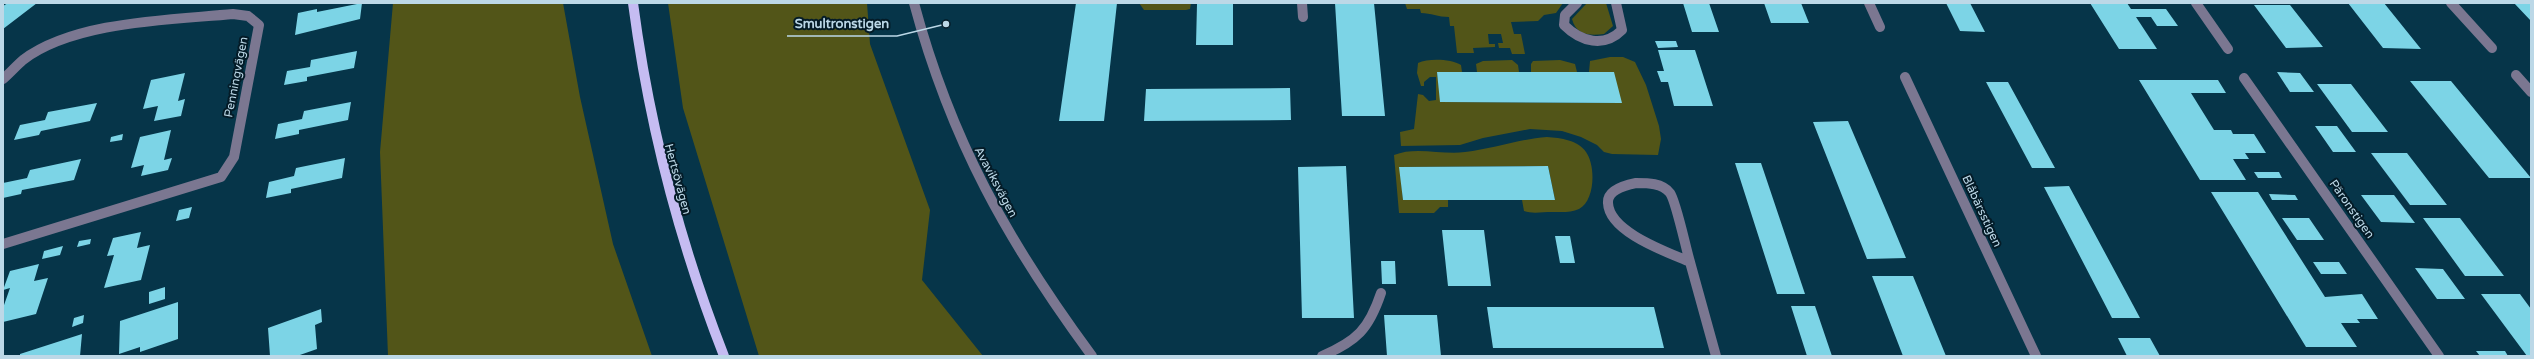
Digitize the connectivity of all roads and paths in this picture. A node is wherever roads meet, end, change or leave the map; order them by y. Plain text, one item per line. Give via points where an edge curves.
1 (633, 3) edge
2 (914, 3) edge
3 (1302, 3) edge
4 (1577, 3) edge
5 (1616, 3) edge
6 (1869, 3) edge
7 (2196, 3) edge
8 (2451, 3) edge
9 (1303, 17) dead end
10 (1880, 27) dead end
11 (2492, 48) dead end
12 (2228, 49) dead end
13 (2516, 75) dead end
14 (1905, 77) dead end
15 (2244, 78) dead end
16 (3, 79) edge
17 (2531, 92) edge
18 (3, 244) edge
19 (1690, 262) junction
20 (1380, 293) dead end
21 (724, 356) edge
22 (1092, 356) edge
23 (1322, 356) edge
24 (1716, 356) edge
25 (2036, 356) edge
26 (2439, 356) edge

1 - 21 main road, Hertsövägen via 640,70 652,133 700,298
2 - 22 street, Avaviksvägen via 945,100 959,138 978,177 1038,280
3 - 9 street
4 - 5 street via 1565,15 1564,25 1570,33 1580,39 1607,41 1616,37 1622,30
6 - 10 street
7 - 12 street
8 - 11 street
13 - 17 street
14 - 25 street, Blåbärsstigen
15 - 26 street, Päronstigen
16 - 18 street, Penningvägen via 17,65 53,43 95,31 233,14 256,19 260,25 234,157 221,177
19 - 19 street via 1668,253 1618,224 1609,212 1609,194 1621,186 1649,183 1666,188 1671,194
19 - 24 street
20 - 23 street via 1374,317 1363,334

